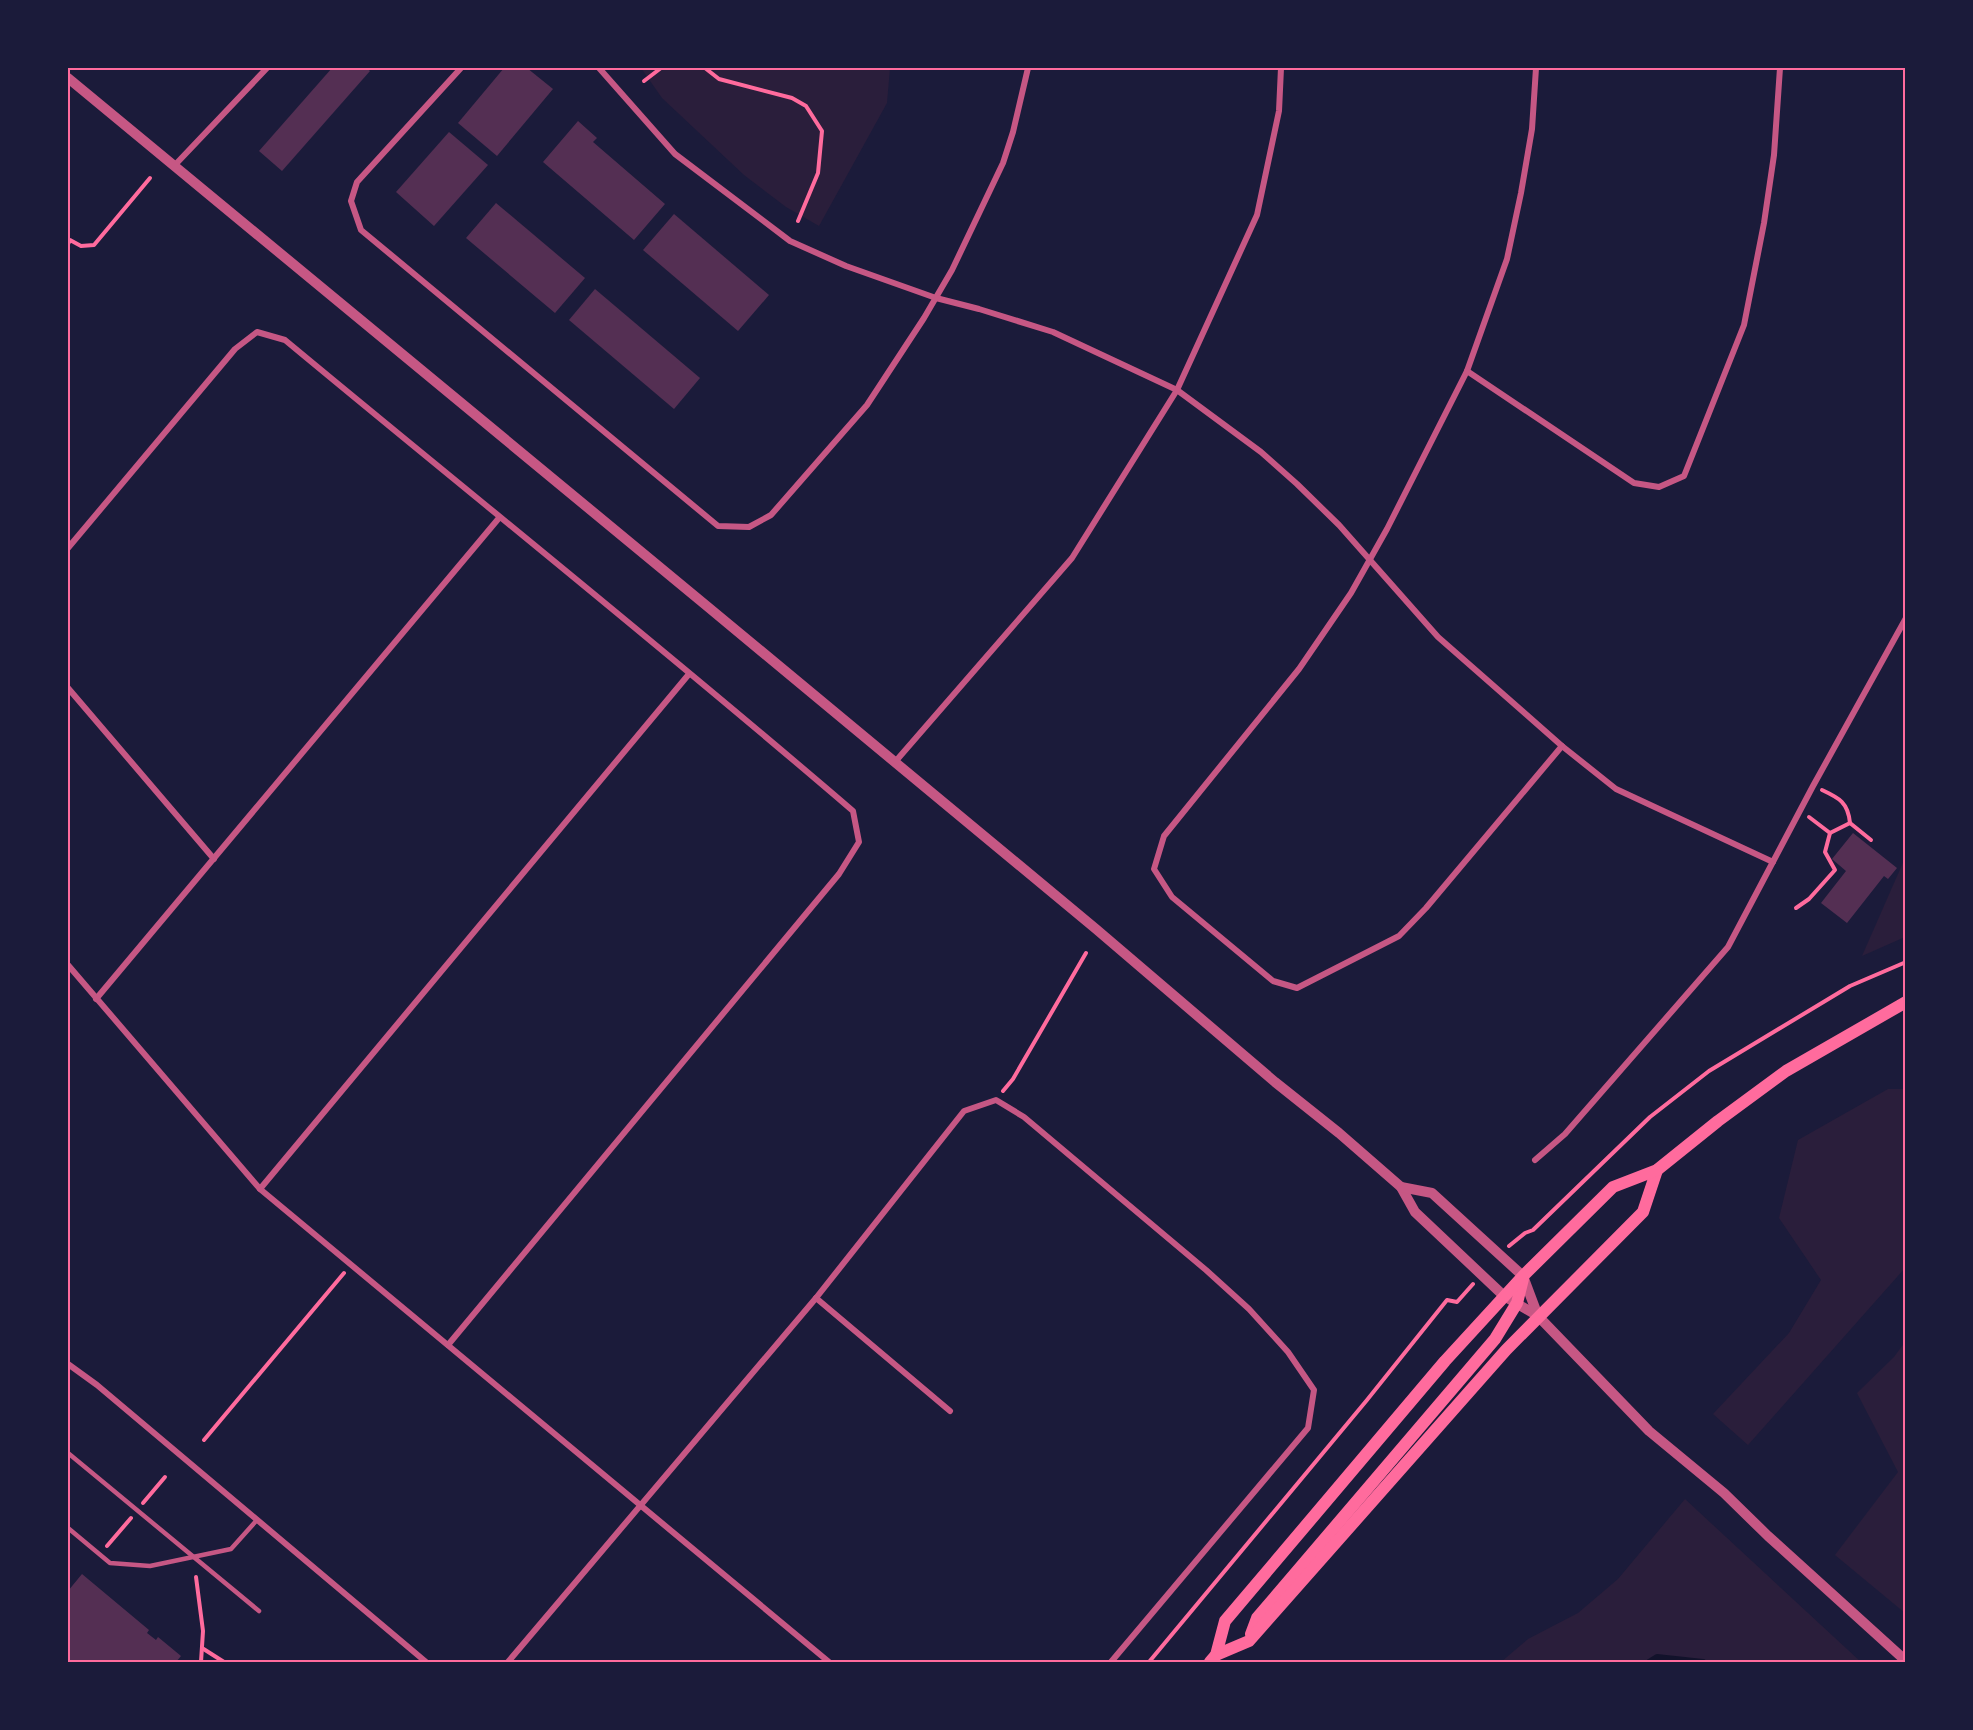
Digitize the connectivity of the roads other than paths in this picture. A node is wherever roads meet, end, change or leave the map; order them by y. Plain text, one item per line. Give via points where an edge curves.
1 (267, 68) edge
2 (461, 68) edge
3 (599, 68) edge
4 (1028, 68) edge
5 (1281, 68) edge
6 (1536, 68) edge
7 (1780, 68) edge
8 (68, 78) edge
9 (174, 167) junction
10 (936, 298) junction
11 (1467, 371) junction
12 (1177, 390) junction
13 (499, 518) junction
14 (68, 548) edge
15 (1369, 562) junction
16 (1905, 618) edge
17 (689, 674) junction
18 (68, 688) edge
19 (1562, 746) junction
20 (895, 762) junction
21 (214, 859) junction
22 (1773, 862) junction
23 (68, 965) edge
24 (96, 999) junction
25 (1905, 1002) edge
26 (1535, 1160) dead end
27 (1657, 1170) junction
28 (1401, 1187) junction
29 (260, 1189) junction
30 (1523, 1276) junction
31 (1504, 1296) junction
32 (816, 1298) junction
33 (1517, 1303) junction
34 (1538, 1316) junction
35 (448, 1346) junction
36 (68, 1364) edge
37 (950, 1411) dead end
38 (68, 1453) edge
39 (641, 1507) junction
40 (256, 1521) junction
41 (68, 1528) edge
42 (193, 1556) junction
43 (259, 1611) dead end
44 (1249, 1641) junction
45 (1213, 1659) edge
46 (1905, 1661) edge
47 (426, 1662) edge
48 (508, 1662) edge
49 (829, 1662) edge
50 (1111, 1662) edge

1 - 9 street
2 - 10 street via 357,182 351,201 361,230 718,526 749,527 771,515 867,405
3 - 10 street via 675,154 790,241
4 - 10 street via 1002,163
5 - 12 street via 1279,111 1257,215
6 - 11 street via 1532,129 1509,248
7 - 11 street via 1774,155 1744,325 1684,476 1659,487 1634,483
8 - 9 street
9 - 20 street
10 - 12 street via 1053,332
11 - 15 street
12 - 15 street via 1297,484 1339,525
12 - 20 street via 1072,558
13 - 14 street via 285,340 257,332 236,349
13 - 17 street
13 - 21 street
15 - 19 street via 1438,637
15 - 19 street via 1299,669 1164,836 1154,869 1172,897 1273,981 1297,988 1399,936
16 - 22 street
17 - 29 street
17 - 35 street via 853,811 859,842 839,874
18 - 21 street
19 - 22 street via 1616,789
20 - 28 street
21 - 24 street
22 - 26 street via 1728,947 1566,1134
23 - 24 street
24 - 29 street
25 - 27 main road via 1786,1071
27 - 30 main road via 1613,1187
27 - 34 main road via 1643,1212
28 - 30 street via 1432,1193
28 - 31 street via 1415,1212
29 - 35 street
30 - 31 main road
30 - 33 main road
30 - 34 street
31 - 33 street
31 - 45 main road via 1225,1621
32 - 37 street
32 - 39 street
32 - 50 street via 964,1112 996,1100 1024,1117 1206,1270 1288,1352 1314,1390 1308,1428
33 - 34 street
33 - 44 main road via 1495,1339 1257,1618
34 - 44 main road
34 - 46 street via 1649,1431 1724,1493
35 - 39 street
36 - 40 street
38 - 42 lane
39 - 48 street
39 - 49 street
40 - 42 lane via 231,1549
40 - 47 street
41 - 42 lane via 111,1563 150,1566
42 - 43 lane
44 - 45 main road

